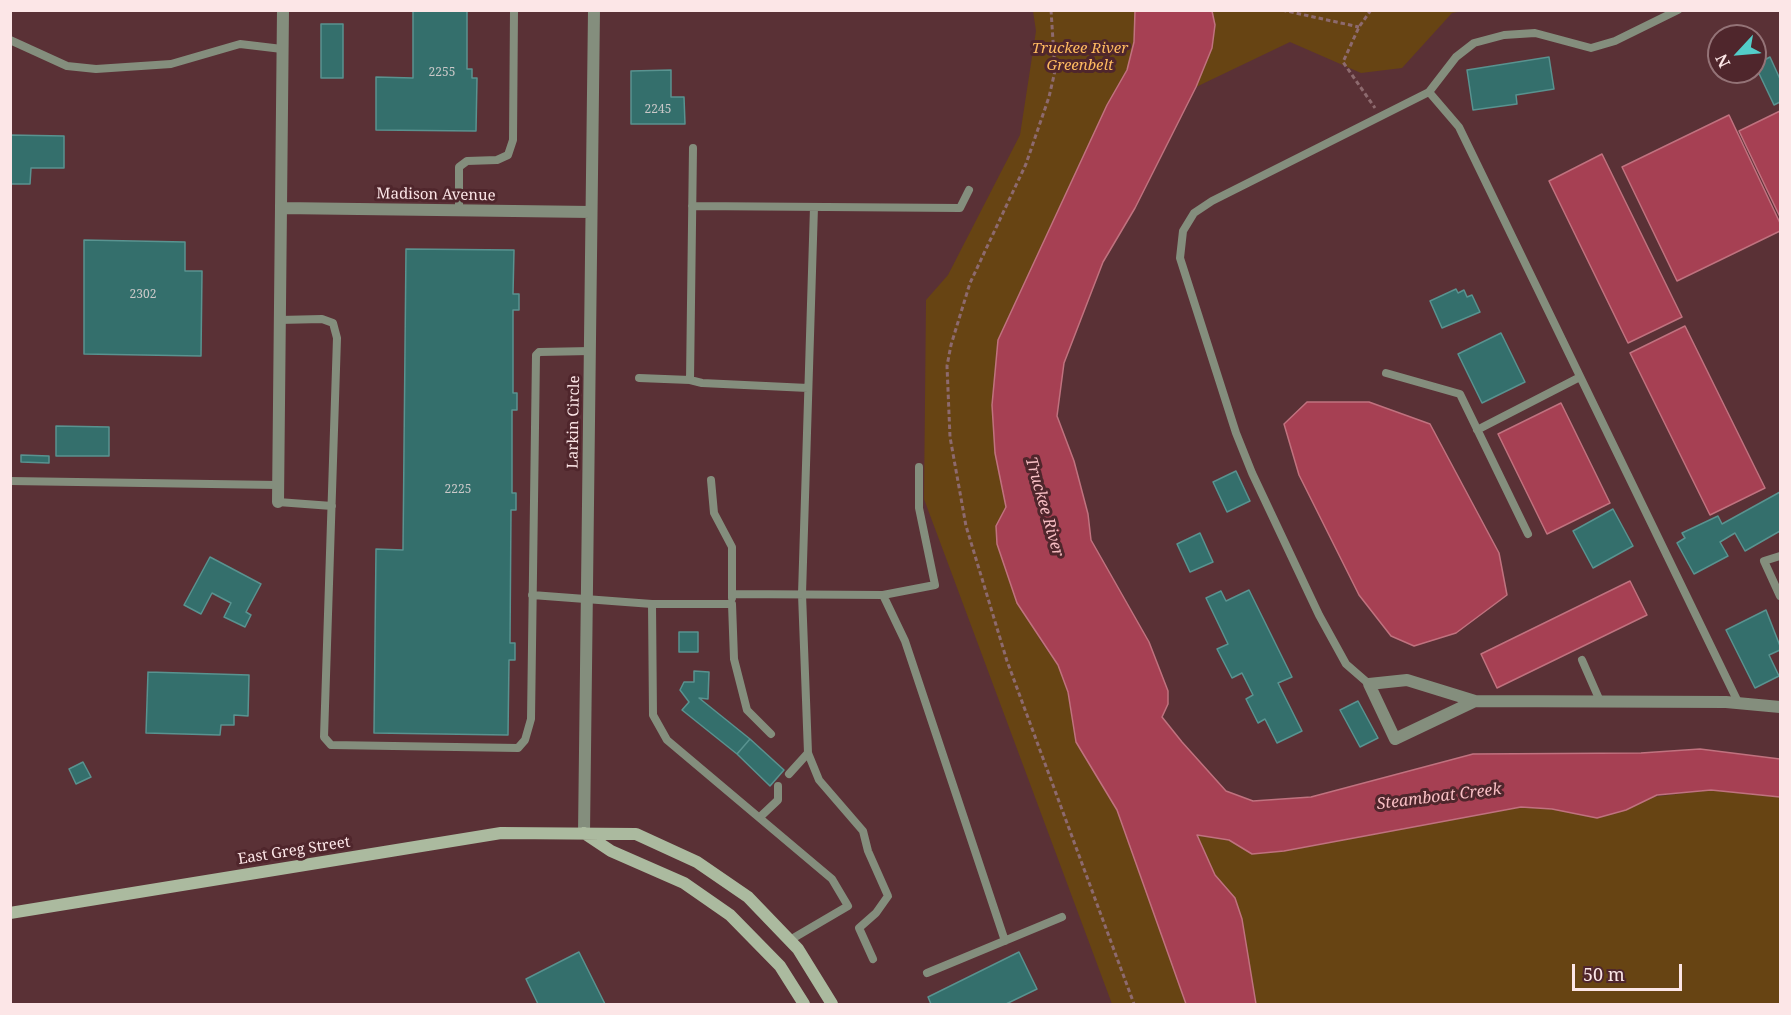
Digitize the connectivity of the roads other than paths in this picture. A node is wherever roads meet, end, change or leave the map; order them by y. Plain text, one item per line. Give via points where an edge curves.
1 (283, 10) edge
2 (514, 10) edge
3 (594, 10) edge
4 (1678, 10) edge
5 (10, 40) edge
6 (282, 49) junction
7 (1429, 92) junction
8 (693, 148) dead end
9 (969, 190) dead end
10 (692, 206) junction
11 (814, 207) junction
12 (281, 208) junction
13 (459, 211) junction
14 (591, 212) junction
15 (279, 320) junction
16 (590, 351) junction
17 (1386, 373) dead end
18 (1580, 377) junction
19 (639, 378) dead end
20 (690, 380) junction
21 (808, 388) junction
22 (1477, 430) junction
23 (919, 467) dead end
24 (711, 480) dead end
25 (10, 481) edge
26 (278, 485) junction
27 (278, 502) joint
28 (332, 506) junction
29 (1528, 534) dead end
30 (1780, 556) edge
31 (732, 594) junction
32 (802, 594) junction
33 (532, 595) junction
34 (883, 595) junction
35 (1780, 596) edge
36 (587, 598) junction
37 (652, 604) junction
38 (732, 604) junction
39 (1582, 660) dead end
40 (1369, 684) junction
41 (1475, 701) junction
42 (1600, 701) junction
43 (1737, 702) junction
44 (1780, 707) edge
45 (771, 734) dead end
46 (808, 753) junction
47 (789, 774) dead end
48 (778, 786) dead end
49 (760, 817) junction
50 (584, 834) junction
51 (10, 913) edge
52 (1062, 917) dead end
53 (790, 940) junction
54 (1005, 941) junction
55 (873, 959) dead end
56 (927, 973) dead end
57 (804, 1005) edge
58 (832, 1005) edge

1 - 6 street
2 - 13 lane via 513,140 508,155 497,160 467,161 459,167
3 - 14 street, Larkin Circle
4 - 7 lane via 1615,41 1591,48 1535,33 1504,35 1474,43 1456,57
5 - 6 lane via 67,66 96,69 171,64 240,44
6 - 12 street
7 - 18 lane via 1459,127
7 - 40 lane via 1194,213 1183,231 1180,258 1252,473 1346,664
8 - 10 lane
9 - 11 lane via 960,208
10 - 11 lane
10 - 20 lane
11 - 21 lane
12 - 13 street, Madison Avenue
12 - 15 street
13 - 14 street, Madison Avenue
14 - 16 street, Larkin Circle
15 - 26 street
15 - 28 lane via 322,319 333,323 337,338
16 - 33 lane via 536,355
16 - 36 street, Larkin Circle
17 - 22 lane via 1460,394
18 - 22 lane
18 - 43 lane
19 - 20 lane
20 - 21 lane
21 - 32 lane
22 - 29 lane
23 - 34 lane via 919,508 934,585
24 - 31 lane via 714,513 732,547
25 - 26 lane
26 - 27 street
27 - 28 lane
28 - 33 lane via 324,737 331,745 518,748 525,740 531,719
30 - 35 lane via 1764,561
31 - 32 lane
31 - 38 lane
32 - 34 lane
32 - 46 lane
33 - 36 lane
34 - 54 lane via 904,641
36 - 37 lane
36 - 50 street, Larkin Circle
37 - 38 lane
37 - 49 lane via 653,715 667,740
38 - 45 lane via 734,659 747,710
39 - 42 lane
40 - 41 street via 1407,680
40 - 41 street via 1395,739
41 - 42 street
42 - 43 street
43 - 44 street
46 - 47 lane
46 - 55 lane via 819,780 863,831 888,896 860,928
48 - 49 lane via 778,800
49 - 53 lane via 832,879 848,906
50 - 51 main road, East Greg Street via 529,832 461,838
50 - 53 main road, East Greg Street via 636,834 687,856 748,897
50 - 57 main road via 610,851 684,883 730,915 780,966
52 - 54 lane
53 - 58 main road, East Greg Street via 818,977
54 - 56 lane

